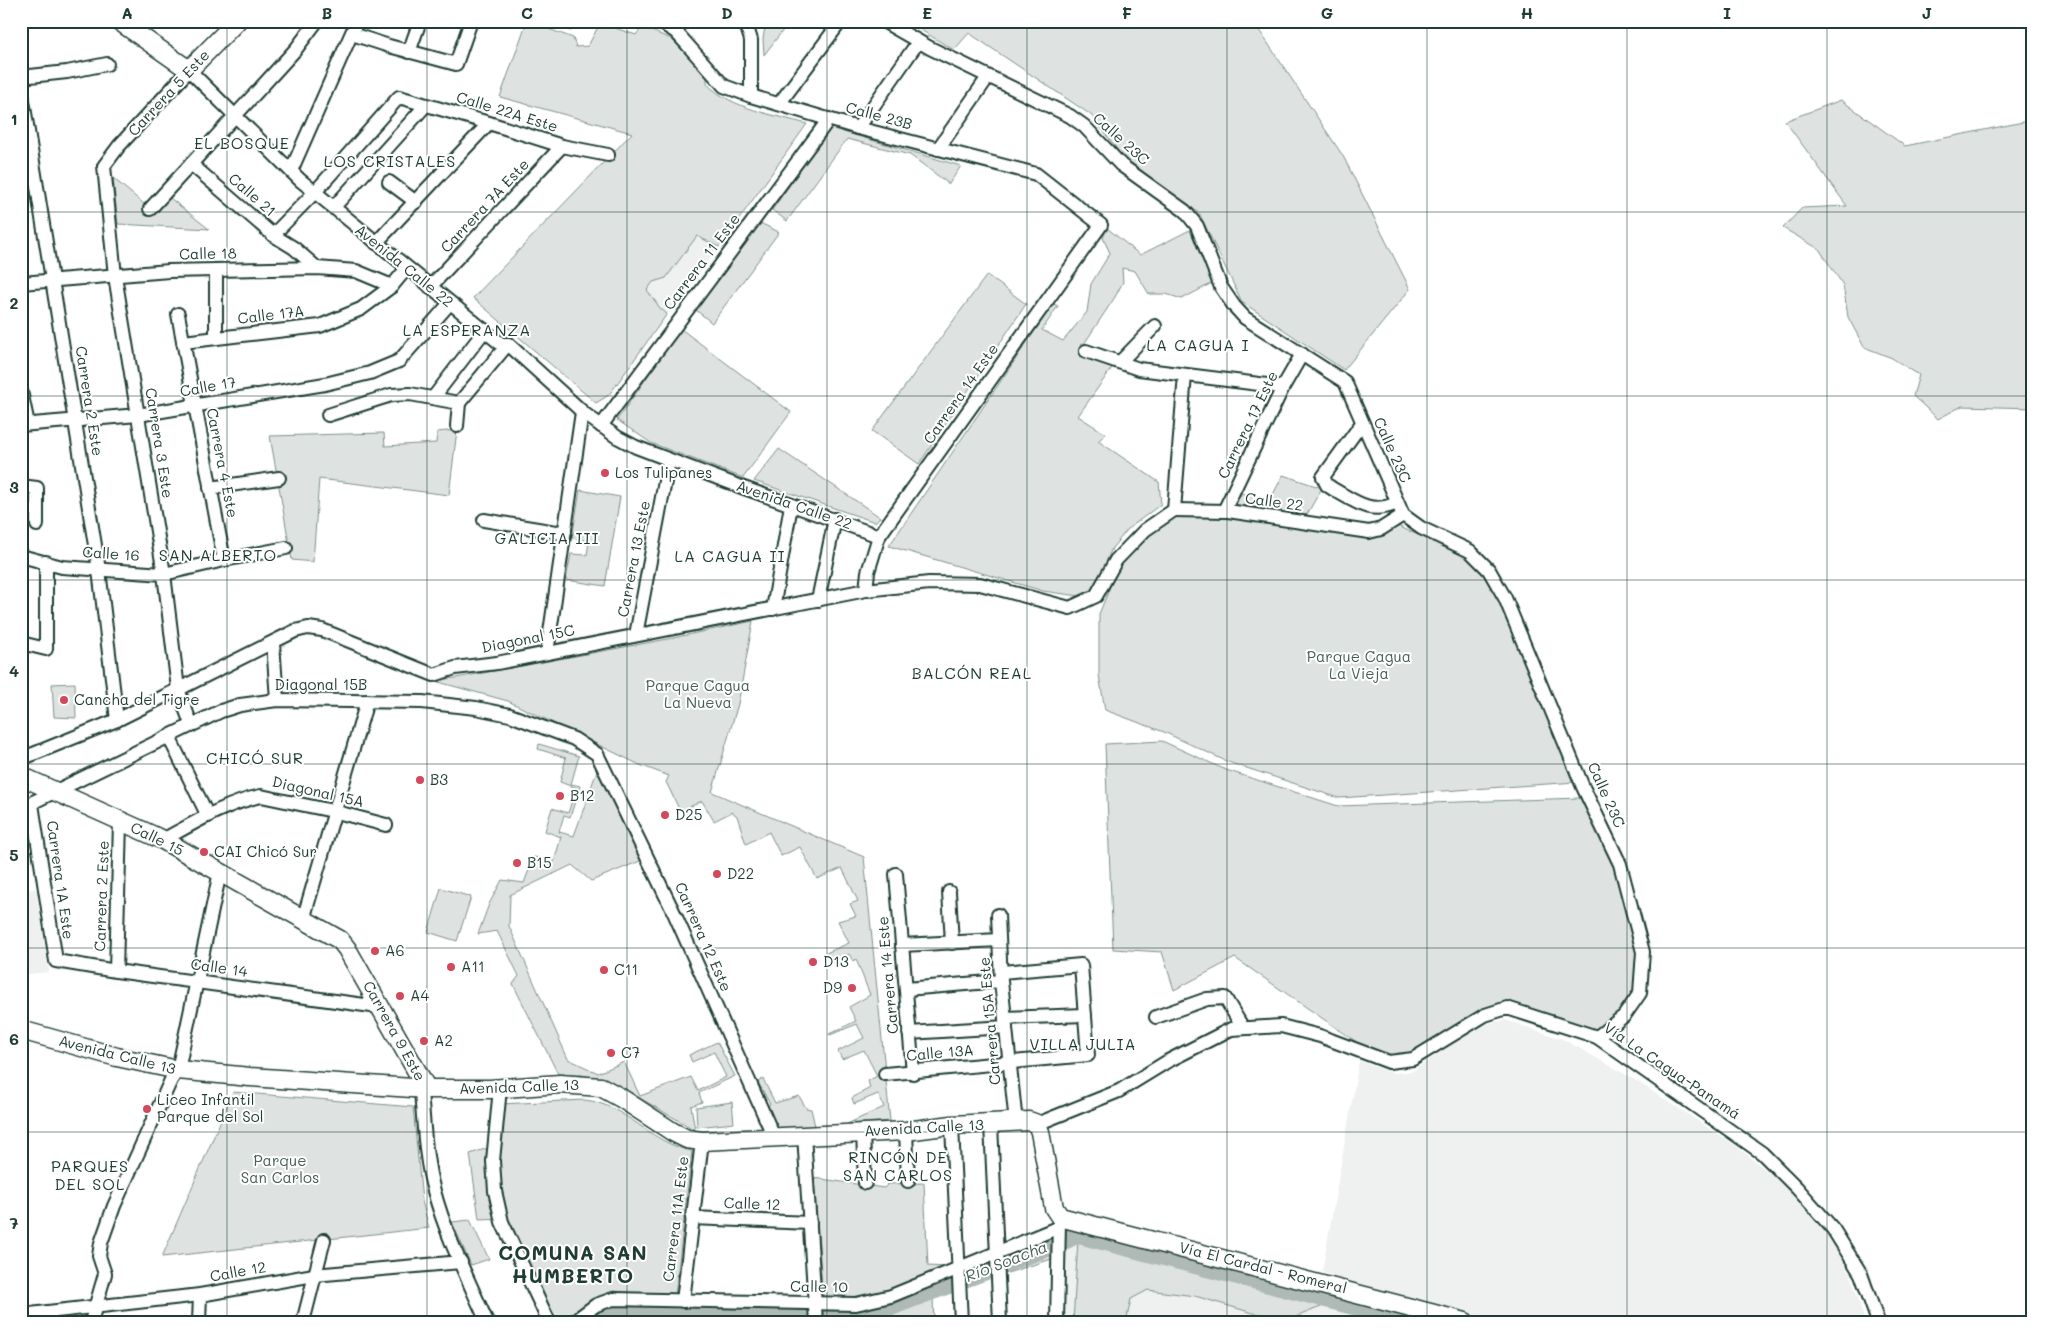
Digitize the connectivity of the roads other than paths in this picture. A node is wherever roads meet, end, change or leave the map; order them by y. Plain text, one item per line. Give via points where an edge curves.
1 (119, 21) edge
2 (237, 21) edge
3 (357, 21) edge
4 (420, 21) edge
5 (471, 21) edge
6 (658, 21) edge
7 (745, 21) edge
8 (841, 21) edge
9 (883, 21) edge
10 (314, 22) edge
11 (676, 25) edge
12 (352, 34) junction
13 (918, 42) junction
14 (408, 52) junction
15 (107, 64) dead end
16 (189, 70) junction
17 (21, 77) edge
18 (988, 77) junction
19 (21, 88) edge
20 (751, 96) junction
21 (779, 104) junction
22 (426, 105) junction
23 (235, 116) junction
24 (829, 119) junction
25 (489, 122) junction
26 (858, 128) junction
27 (562, 146) junction
28 (938, 149) junction
29 (608, 155) dead end
30 (191, 164) junction
31 (104, 166) joint
32 (292, 171) junction
33 (388, 182) dead end
34 (314, 192) junction
35 (416, 202) junction
36 (333, 208) junction
37 (150, 209) dead end
38 (1101, 225) joint
39 (273, 235) junction
40 (376, 243) junction
41 (317, 268) junction
42 (407, 268) junction
43 (216, 270) junction
44 (115, 276) junction
45 (52, 280) junction
46 (21, 283) edge
47 (392, 286) junction
48 (430, 287) junction
49 (450, 303) junction
50 (178, 314) dead end
51 (1155, 326) dead end
52 (485, 330) junction
53 (216, 338) junction
54 (183, 342) junction
55 (508, 344) junction
56 (1086, 351) dead end
57 (1302, 354) junction
58 (1120, 362) junction
59 (1185, 375) junction
60 (1283, 387) junction
61 (21, 391) edge
62 (433, 398) junction
63 (460, 403) junction
64 (195, 405) junction
65 (582, 412) junction
66 (138, 415) junction
67 (328, 415) dead end
68 (76, 420) junction
69 (1362, 423) junction
70 (25, 424) edge
71 (457, 426) dead end
72 (601, 426) junction
73 (669, 460) junction
74 (279, 478) dead end
75 (21, 486) edge
76 (210, 488) junction
77 (1397, 503) junction
78 (791, 505) junction
79 (1174, 510) junction
80 (1224, 511) junction
81 (1403, 515) junction
82 (835, 519) junction
83 (484, 520) dead end
84 (37, 525) dead end
85 (564, 531) junction
86 (879, 536) junction
87 (286, 548) dead end
88 (21, 556) edge
89 (224, 560) junction
90 (46, 562) junction
91 (99, 570) junction
92 (164, 574) junction
93 (866, 590) junction
94 (818, 600) junction
95 (773, 609) junction
96 (636, 635) junction
97 (21, 643) edge
98 (273, 643) junction
99 (547, 653) junction
100 (178, 689) junction
101 (277, 700) junction
102 (367, 701) junction
103 (117, 720) junction
104 (191, 724) junction
105 (169, 737) junction
106 (596, 754) joint
107 (21, 759) edge
108 (21, 776) edge
109 (56, 792) junction
110 (27, 806) edge
111 (333, 811) junction
112 (208, 816) junction
113 (120, 822) junction
114 (386, 825) dead end
115 (163, 840) junction
116 (220, 872) junction
117 (896, 874) dead end
118 (949, 892) dead end
119 (998, 915) dead end
120 (302, 920) junction
121 (340, 940) joint
122 (999, 940) junction
123 (952, 943) junction
124 (902, 945) junction
125 (56, 961) joint
126 (116, 971) junction
127 (1002, 976) junction
128 (197, 982) junction
129 (906, 989) junction
130 (379, 1007) junction
131 (1086, 1014) junction
132 (1156, 1017) dead end
133 (1006, 1023) junction
134 (1242, 1028) junction
135 (21, 1030) edge
136 (909, 1033) junction
137 (1597, 1037) junction
138 (1010, 1063) junction
139 (178, 1070) junction
140 (913, 1073) junction
141 (885, 1074) dead end
142 (500, 1088) junction
143 (426, 1089) junction
144 (1016, 1123) junction
145 (990, 1124) junction
146 (1037, 1124) junction
147 (952, 1125) junction
148 (906, 1131) junction
149 (863, 1132) junction
150 (804, 1135) junction
151 (774, 1137) junction
152 (702, 1141) junction
153 (908, 1181) dead end
154 (865, 1183) dead end
155 (692, 1218) junction
156 (810, 1223) junction
157 (1059, 1226) junction
158 (324, 1240) dead end
159 (997, 1257) junction
160 (461, 1262) junction
161 (959, 1272) junction
162 (314, 1275) junction
163 (200, 1295) junction
164 (683, 1301) junction
165 (815, 1306) junction
166 (97, 1307) junction
167 (21, 1315) edge
168 (816, 1321) edge
169 (91, 1322) edge
170 (199, 1322) edge
171 (304, 1322) edge
172 (487, 1322) edge
173 (549, 1322) edge
174 (573, 1322) edge
175 (961, 1322) edge
176 (1000, 1322) edge
177 (1057, 1322) edge
178 (1465, 1322) edge
179 (1878, 1322) edge

1 - 16 main road, Avenida Calle 22
2 - 16 main road, Carrera 5 Este
3 - 12 street
4 - 14 street
5 - 14 street via 456,64
6 - 11 street, Calle 23B
7 - 20 street via 750,40
8 - 21 street
9 - 13 street, Calle 23C
10 - 23 street
11 - 20 street, Calle 23B via 724,86
12 - 14 street
12 - 32 street
13 - 18 street, Calle 23C
13 - 26 street
15 - 17 street
16 - 23 street, Avenida Calle 22
16 - 31 street, Carrera 5 Este
18 - 28 street
18 - 57 street, Calle 23C via 1070,116 1121,165 1185,211 1197,226 1221,287 1234,306 1245,318
19 - 45 street, Carrera 2 Este
20 - 21 street, Calle 23B
21 - 24 street, Calle 23B
22 - 25 street, Calle 22A Este
22 - 34 street, Calle 22A Este via 399,97
22 - 36 street
23 - 30 street
23 - 32 street, Avenida Calle 22
24 - 26 street, Calle 23B
24 - 72 street, Carrera 11 Este
25 - 27 street, Calle 22A Este
25 - 35 street
26 - 28 street, Calle 23B
27 - 29 street, Calle 22A Este
27 - 48 street, Carrera 7A Este
28 - 38 street, Calle 23B via 1036,174
30 - 37 street
30 - 39 street, Calle 21
31 - 44 street, Carrera 3 Este
32 - 34 street, Avenida Calle 22
33 - 35 street
34 - 36 street, Avenida Calle 22
34 - 39 street
35 - 40 street
36 - 40 street, Avenida Calle 22
38 - 86 street, Carrera 14 Este
39 - 41 street, Calle 21
40 - 42 street, Avenida Calle 22
41 - 43 street, Calle 18
41 - 47 street, Calle 18 via 356,271
42 - 47 street, Calle 17A
42 - 48 street, Avenida Calle 22
43 - 44 street, Calle 18
43 - 53 street
44 - 45 street, Calle 18
44 - 66 street, Carrera 3 Este
45 - 46 street, Calle 18
45 - 68 street, Carrera 2 Este
47 - 53 street, Calle 17A via 360,309 320,326
48 - 49 street, Avenida Calle 22
49 - 52 street, Avenida Calle 22
49 - 64 street, Calle 17 via 399,360 370,373 325,384
50 - 54 street, Carrera 4 Este
51 - 58 street
52 - 55 street, Avenida Calle 22 via 501,344
52 - 62 street
53 - 54 street, Calle 17A
54 - 64 street, Carrera 4 Este
55 - 63 street
55 - 65 street, Avenida Calle 22
56 - 58 street
57 - 60 street, Carrera 17 Este
57 - 69 street, Calle 23C via 1345,382
58 - 59 street via 1139,369
59 - 60 street
59 - 79 street
60 - 80 street, Carrera 17 Este
61 - 70 street
62 - 63 street
62 - 67 street via 391,395
63 - 71 street
64 - 66 street, Calle 17
64 - 76 street, Carrera 4 Este
65 - 72 street, Avenida Calle 22
65 - 85 street
66 - 68 street, Calle 17
66 - 92 street, Carrera 3 Este
68 - 70 street, Calle 17
68 - 91 street, Carrera 2 Este
69 - 77 street, Calle 23C
69 - 77 street via 1323,477 1327,485 1365,506 1381,509
72 - 73 street, Avenida Calle 22 via 636,447
73 - 78 street, Avenida Calle 22
73 - 96 street, Carrera 13 Este
74 - 76 street
75 - 84 street via 37,488
76 - 89 street, Carrera 4 Este
77 - 81 street, Calle 23C
78 - 82 street, Avenida Calle 22
78 - 95 street
79 - 80 street, Calle 22
79 - 93 street, Diagonal 15C via 1145,530 1116,560 1096,596 1070,608 980,584 929,583
80 - 81 street, Calle 22 via 1369,532 1381,529
81 - 137 street, Calle 23C via 1421,528 1470,551 1489,570 1505,598 1583,787 1620,864 1644,952 1640,993 1624,1016
82 - 86 street, Avenida Calle 22
82 - 94 street
83 - 85 street
85 - 99 street
86 - 93 street, Carrera 14 Este
87 - 89 street, Calle 16
88 - 90 street, Calle 16
89 - 92 street, Calle 16
90 - 91 street, Calle 16 via 62,567
90 - 97 street via 46,649
91 - 92 street, Calle 16
91 - 103 street, Carrera 2 Este
92 - 100 street, Carrera 3 Este
93 - 94 street, Diagonal 15C
94 - 95 street, Diagonal 15C
95 - 96 street, Diagonal 15C
96 - 99 street, Diagonal 15C
98 - 99 street, Diagonal 15C via 308,628 322,630 434,675 455,668
98 - 100 street, Diagonal 15C
98 - 101 street
100 - 103 street, Diagonal 15C
100 - 104 street, Carrera 3 Este
101 - 102 street, Diagonal 15B
101 - 104 street, Diagonal 15B via 240,705
102 - 106 street, Diagonal 15B via 422,702 510,715 574,739
102 - 111 street
103 - 107 street, Diagonal 15C
104 - 105 street, Diagonal 15B
105 - 109 street, Diagonal 15B
105 - 112 street
106 - 151 street, Carrera 12 Este via 675,915
108 - 109 main road, Calle 15
109 - 110 street, Diagonal 15B
109 - 113 main road, Calle 15
110 - 125 street, Carrera 1A Este
111 - 112 street, Diagonal 15A via 261,796
111 - 114 street, Diagonal 15A
111 - 120 street
112 - 115 street, Diagonal 15A
113 - 115 main road, Calle 15
113 - 126 street, Carrera 2 Este
115 - 116 main road, Calle 15
116 - 120 main road, Calle 15
116 - 128 street
117 - 124 street, Carrera 14 Este
118 - 123 street
119 - 122 street, Carrera 15A Este
120 - 121 main road, Calle 15
121 - 130 main road, Carrera 9 Este
122 - 123 street
122 - 127 street, Carrera 15A Este
123 - 124 street
124 - 129 street, Carrera 14 Este
125 - 126 street, Calle 14
126 - 128 street, Calle 14
127 - 129 street
127 - 131 street via 1081,965
127 - 133 street, Carrera 15A Este
128 - 130 street, Calle 14
128 - 139 street
129 - 136 street, Carrera 14 Este
130 - 143 main road, Carrera 9 Este
131 - 133 street
131 - 138 street, Calle 13A via 1088,1055
132 - 134 street via 1207,999 1225,998
133 - 136 street
133 - 138 street, Carrera 15A Este
134 - 137 street, Vía La Cagua-Panamá via 1281,1026 1320,1036 1389,1062 1413,1059 1485,1015 1507,1008
134 - 146 street, Vía La Cagua-Panamá via 1231,1028 1119,1091
135 - 139 main road, Avenida Calle 13 via 116,1057
136 - 140 street, Carrera 14 Este
137 - 179 street, Vía La Cagua-Panamá via 1762,1154 1797,1188 1833,1229 1861,1274
138 - 140 street, Calle 13A
138 - 144 street, Carrera 15A Este
139 - 143 main road, Avenida Calle 13
139 - 166 street via 114,1206 101,1243 99,1256 106,1274
140 - 141 street, Calle 13A
142 - 143 main road, Avenida Calle 13
142 - 152 main road, Avenida Calle 13 via 560,1084 601,1087 673,1132 687,1139
142 - 173 street via 493,1161 494,1191 502,1222
143 - 160 street, Carrera 9 Este via 421,1092 433,1190 445,1228
144 - 145 main road, Avenida Calle 13
144 - 146 main road, Avenida Calle 13 via 1029,1121
145 - 147 main road, Avenida Calle 13
145 - 159 street
146 - 157 main road
147 - 148 main road, Avenida Calle 13
147 - 161 street
148 - 149 main road, Avenida Calle 13
148 - 153 street
149 - 150 main road, Avenida Calle 13
149 - 154 street
150 - 151 main road, Avenida Calle 13
150 - 156 street
151 - 152 main road, Avenida Calle 13
152 - 155 street, Carrera 11A Este
155 - 156 street, Calle 12
155 - 164 street, Carrera 11A Este
156 - 165 street
157 - 159 street, Calle 10
157 - 177 street
157 - 178 main road, Vía El Cardal - Romeral
158 - 162 street
159 - 161 street, Calle 10
159 - 176 street
160 - 162 street, Calle 12
160 - 172 street, Carrera 9 Este
161 - 165 street, Calle 10 via 891,1296 856,1304
161 - 175 street
162 - 163 street, Calle 12
162 - 171 street
163 - 166 street, Calle 12
163 - 170 street
164 - 165 street, Calle 10
164 - 174 street, Calle 10 via 613,1299 596,1305
165 - 168 street
166 - 167 street, Calle 12
166 - 169 street

